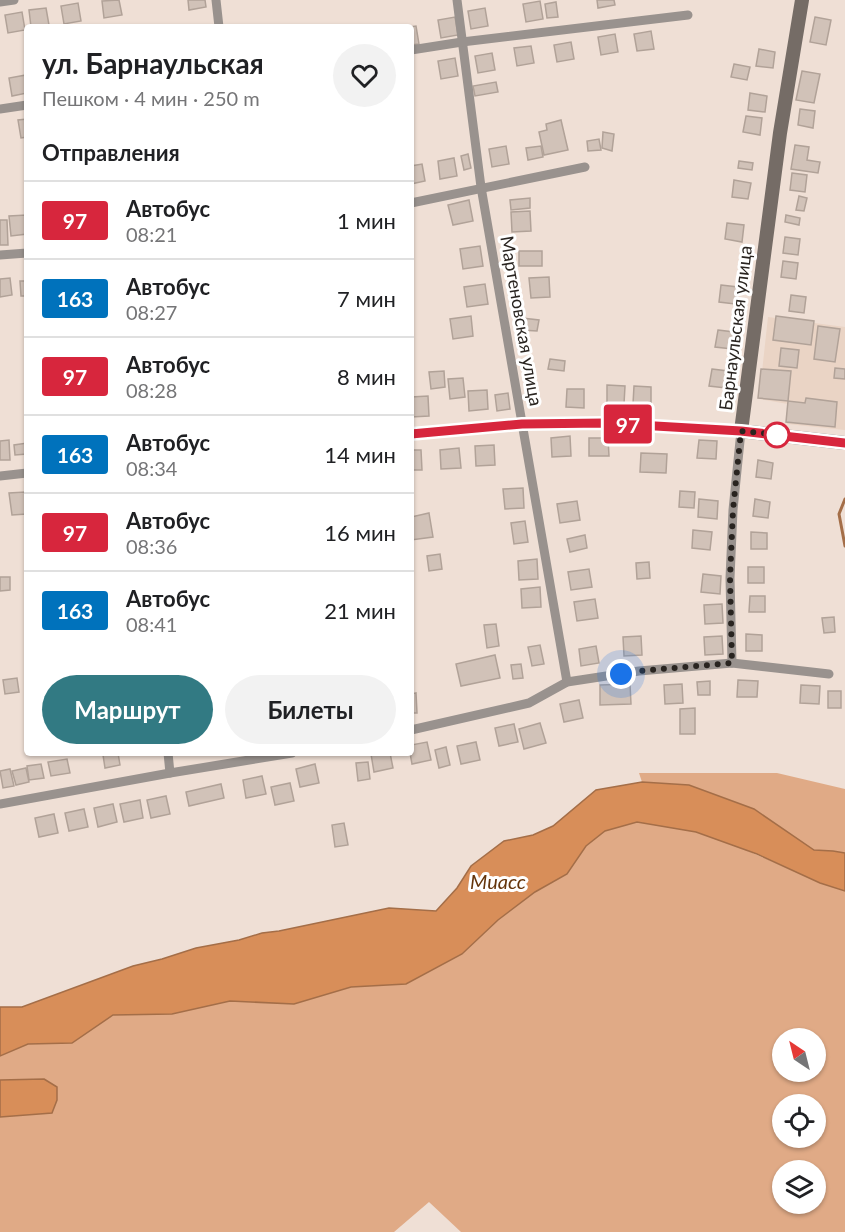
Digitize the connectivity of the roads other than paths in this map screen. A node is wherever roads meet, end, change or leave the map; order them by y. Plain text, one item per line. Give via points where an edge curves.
1 (14, 0) edge
2 (216, 0) edge
3 (458, 0) edge
4 (801, 0) edge
5 (0, 2) edge
6 (688, 15) dead end
7 (219, 24) edge
8 (462, 42) junction
9 (414, 50) edge
10 (24, 105) edge
11 (0, 109) edge
12 (585, 167) dead end
13 (481, 187) junction
14 (414, 202) edge
15 (24, 253) edge
16 (0, 255) edge
17 (522, 424) junction
18 (741, 431) junction
19 (414, 434) edge
20 (845, 443) edge
21 (24, 473) edge
22 (0, 476) edge
23 (732, 663) junction
24 (829, 674) dead end
25 (567, 682) junction
26 (414, 729) edge
27 (168, 756) edge
28 (274, 756) edge
29 (170, 773) junction
30 (0, 804) edge

1 - 5 street
2 - 7 street
3 - 8 street, Мартеновская улица
4 - 18 street, Барнаульская улица
6 - 8 street
8 - 9 street
8 - 13 street, Мартеновская улица
10 - 11 street
12 - 13 street
13 - 14 street
13 - 17 street, Мартеновская улица
15 - 16 street
17 - 18 street via 604,423
17 - 19 street
17 - 25 street, Мартеновская улица
18 - 20 street
18 - 23 street, Барнаульская улица via 730,570
21 - 22 street
23 - 24 street
23 - 25 street
25 - 26 street via 529,703
27 - 29 street
28 - 29 street
29 - 30 street

